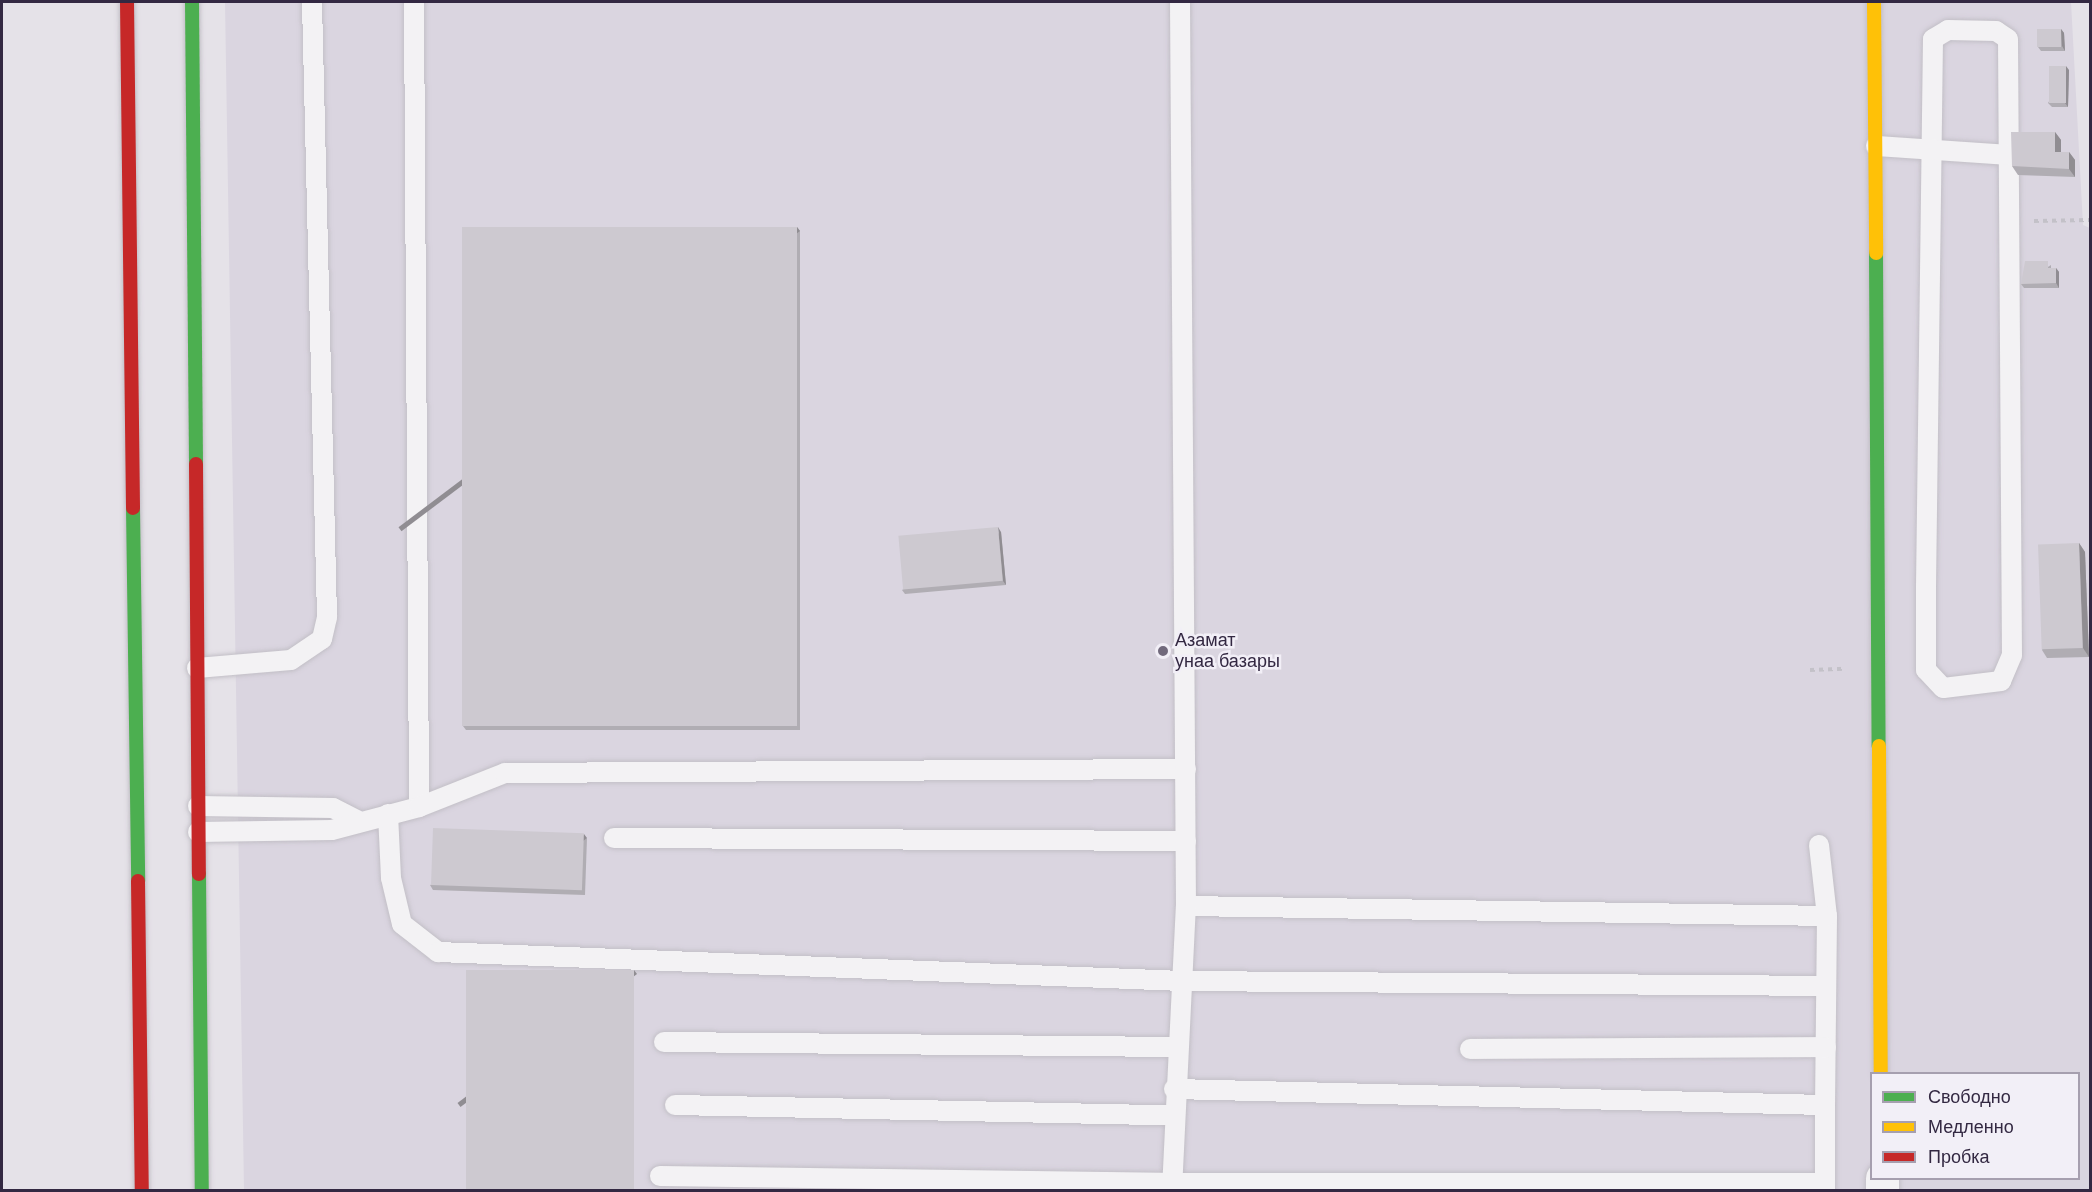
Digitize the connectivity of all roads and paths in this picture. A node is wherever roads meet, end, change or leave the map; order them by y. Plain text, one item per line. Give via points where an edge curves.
1 (127, 2) edge
2 (192, 2) edge
3 (312, 2) edge
4 (414, 2) edge
5 (1180, 2) edge
6 (1874, 2) edge
7 (1876, 146) junction
8 (1932, 153) junction
9 (2007, 155) junction
10 (2091, 220) edge
11 (2009, 221) junction
12 (197, 668) junction
13 (1186, 769) junction
14 (198, 806) junction
15 (419, 807) junction
16 (388, 814) junction
17 (357, 820) junction
18 (198, 832) junction
19 (614, 838) dead end
20 (1186, 841) junction
21 (1819, 844) dead end
22 (1186, 906) junction
23 (1827, 916) junction
24 (1182, 981) junction
25 (1826, 986) junction
26 (664, 1042) dead end
27 (1177, 1047) junction
28 (1826, 1047) junction
29 (1470, 1048) dead end
30 (1881, 1072) edge
31 (1174, 1089) junction
32 (675, 1105) dead end
33 (1826, 1105) junction
34 (1173, 1115) junction
35 (660, 1176) dead end
36 (1172, 1187) edge
37 (1825, 1187) edge
38 (142, 1191) edge
39 (202, 1191) edge

1 - 38 main road
2 - 12 main road
3 - 12 lane via 327,617 322,639 291,660
4 - 15 lane
5 - 13 lane
6 - 7 main road
7 - 8 lane
7 - 30 main road
8 - 9 lane
8 - 9 lane via 1933,39 1948,30 1996,31 2008,39
8 - 11 lane via 1926,670 1943,688 2001,681 2013,655
9 - 11 lane
10 - 11 path
12 - 14 main road
13 - 15 lane via 505,774
13 - 20 lane
14 - 17 lane via 333,808
14 - 18 main road
15 - 16 lane
16 - 17 lane
16 - 24 lane via 391,878 402,924 438,952
17 - 18 lane via 332,830
18 - 39 main road
19 - 20 lane
20 - 22 lane
21 - 23 lane
22 - 23 lane
22 - 24 lane
23 - 25 lane
24 - 25 lane
24 - 27 lane
25 - 28 lane
26 - 27 lane
27 - 31 lane
28 - 29 lane
28 - 33 lane
31 - 33 lane
31 - 34 lane
32 - 34 lane
33 - 37 lane
34 - 36 lane
35 - 36 lane
36 - 37 lane

